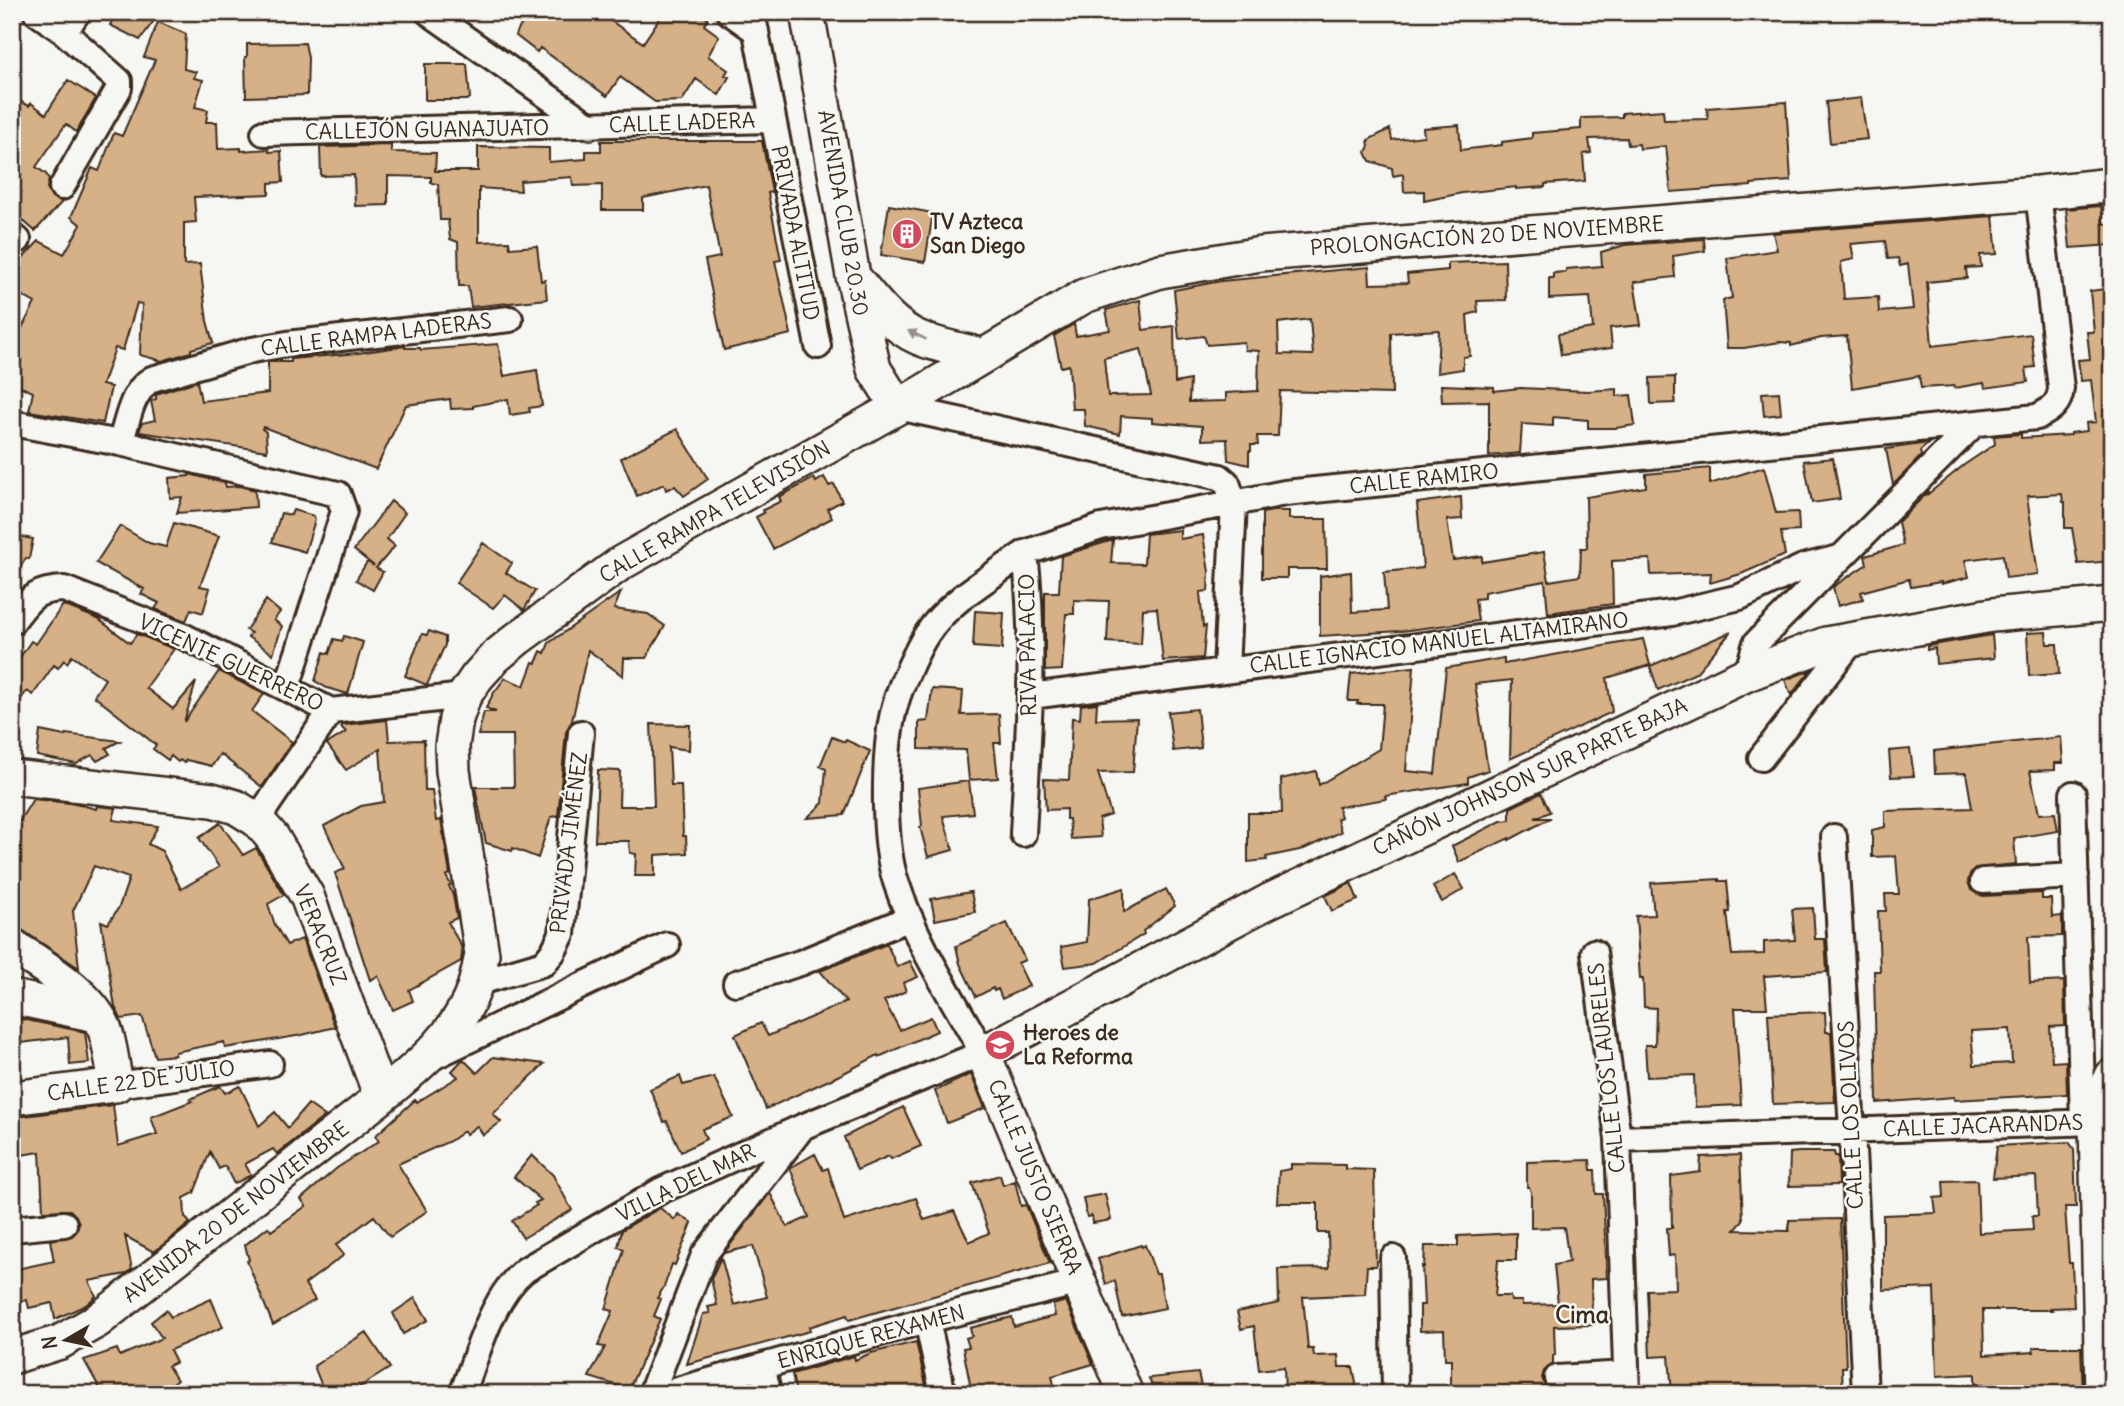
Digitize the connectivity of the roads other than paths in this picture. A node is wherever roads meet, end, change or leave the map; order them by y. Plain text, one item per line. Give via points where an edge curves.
1 (36, 12) edge
2 (428, 12) edge
3 (729, 12) edge
4 (807, 12) edge
5 (754, 21) edge
6 (71, 22) edge
7 (773, 120) junction
8 (590, 126) junction
9 (264, 134) dead end
10 (2112, 185) edge
11 (62, 187) dead end
12 (2038, 193) junction
13 (853, 276) junction
14 (510, 319) dead end
15 (818, 346) dead end
16 (982, 355) junction
17 (898, 407) junction
18 (12, 423) edge
19 (1974, 424) junction
20 (120, 443) junction
21 (1234, 503) junction
22 (1025, 553) junction
23 (1839, 558) junction
24 (2112, 604) edge
25 (12, 622) edge
26 (1854, 639) junction
27 (1226, 670) junction
28 (1747, 674) junction
29 (287, 687) junction
30 (464, 696) junction
31 (1031, 696) junction
32 (331, 711) junction
33 (582, 733) dead end
34 (1761, 758) dead end
35 (12, 777) edge
36 (2073, 794) dead end
37 (257, 820) junction
38 (1023, 834) dead end
39 (1834, 837) dead end
40 (2076, 876) junction
41 (1983, 881) dead end
42 (912, 923) junction
43 (667, 945) dead end
44 (12, 946) edge
45 (1594, 951) dead end
46 (476, 983) junction
47 (736, 983) dead end
48 (12, 997) edge
49 (97, 1014) junction
50 (983, 1053) junction
51 (424, 1061) junction
52 (270, 1064) dead end
53 (2112, 1076) edge
54 (116, 1085) junction
55 (381, 1097) junction
56 (12, 1098) edge
57 (2090, 1122) junction
58 (802, 1127) junction
59 (1852, 1130) junction
60 (1619, 1139) junction
61 (64, 1224) dead end
62 (12, 1229) edge
63 (1393, 1258) dead end
64 (1080, 1282) junction
65 (927, 1320) junction
66 (12, 1357) edge
67 (762, 1367) junction
68 (1557, 1378) dead end
69 (1626, 1384) edge
70 (462, 1394) edge
71 (651, 1394) edge
72 (663, 1394) edge
73 (769, 1394) edge
74 (943, 1394) edge
75 (1126, 1394) edge
76 (1395, 1394) edge
77 (1865, 1394) edge
78 (2102, 1394) edge

1 - 6 street
2 - 8 street
3 - 5 street
4 - 13 street, AVENIDA CLUB 20.30
5 - 7 street, PRIVADA ALTITUD
6 - 11 street via 119,81 119,88
7 - 8 street, CALLE LADERA
7 - 15 street, PRIVADA ALTITUD
8 - 9 street, CALLEJÓN GUANAJUATO
10 - 12 street, PROLONGACIÓN 20 DE NOVIEMBRE
12 - 16 street, PROLONGACIÓN 20 DE NOVIEMBRE via 1261,254 1160,271 1084,296
12 - 19 street, CALLE RAMIRO via 2060,398 2038,416
16 -> 13 street via 909,332 883,312
13 - 17 street, AVENIDA CLUB 20.30 via 874,369
14 - 20 street, CALLE RAMPA LADERAS via 287,344 152,379 137,393
16 - 17 street, PROLONGACIÓN 20 DE NOVIEMBRE
17 - 21 street via 1220,477
17 - 30 street, CALLE RAMPA TELEVISIÓN via 621,563 502,651
18 - 20 street
19 - 21 street, CALLE RAMIRO via 1285,493
19 - 23 street
20 - 29 street via 338,494 344,511
21 - 22 street, CALLE RAMIRO via 1101,527
21 - 27 street
22 - 31 street, RIVA PALACIO
22 - 42 street, RIVA PALACIO via 977,584 927,634 896,702 887,758 887,825 895,880
23 - 27 street, CALLE IGNACIO MANUEL ALTAMIRANO via 1803,567 1740,597 1672,613
23 - 28 street via 1756,643
24 - 26 street, CAÑÓN JOHNSON SUR PARTE BAJA via 1993,615
25 - 29 street, VICENTE GUERRERO via 30,598 46,590 64,589 183,636
26 - 28 street, CAÑÓN JOHNSON SUR PARTE BAJA via 1826,644
26 - 34 street
27 - 31 street, CALLE IGNACIO MANUEL ALTAMIRANO
28 - 50 street, CAÑÓN JOHNSON SUR PARTE BAJA via 1269,901
29 - 32 street, VICENTE GUERRERO
30 - 32 street, VICENTE GUERRERO
30 - 46 street, CALLE RAMPA TELEVISIÓN via 452,746 453,771 482,954
31 - 38 street, RIVA PALACIO
32 - 37 street
33 - 46 street, PRIVADA JIMÉNEZ via 562,934 544,962
35 - 37 street, VERACRUZ via 212,800
36 - 40 street
37 - 55 street, VERACRUZ via 307,896
39 - 59 street, CALLE LOS OLIVOS
40 - 41 street
40 - 57 street
42 - 47 street
42 - 50 street, CALLE JUSTO SIERRA
43 - 51 street
44 - 49 street via 42,965
45 - 60 street, CALLE LOS LAURELES
46 - 51 street, CALLE RAMPA TELEVISIÓN via 448,1033
48 - 49 street
49 - 54 street
50 - 58 street, VILLA DEL MAR
50 - 64 street, CALLE JUSTO SIERRA
51 - 55 street, CALLE RAMPA TELEVISIÓN
52 - 54 street, CALLE 22 DE JULIO
53 - 57 street
54 - 56 street, CALLE 22 DE JULIO
55 - 66 street, AVENIDA 20 DE NOVIEMBRE via 97,1321 60,1342
57 - 59 street, CALLE JACARANDAS
57 - 78 street
58 - 70 street, VILLA DEL MAR via 660,1191 525,1270 500,1298
58 - 71 street via 704,1255
59 - 60 street, CALLE JACARANDAS
59 - 77 street, CALLE LOS OLIVOS
60 - 69 street, CALLE LOS LAURELES
61 - 62 street
63 - 76 street
64 - 65 street, ENRIQUE REXAMEN
64 - 75 street, CALLE JUSTO SIERRA
65 - 67 street, ENRIQUE REXAMEN
65 - 74 street
67 - 72 street, ENRIQUE REXAMEN
67 - 73 street
68 - 69 street

